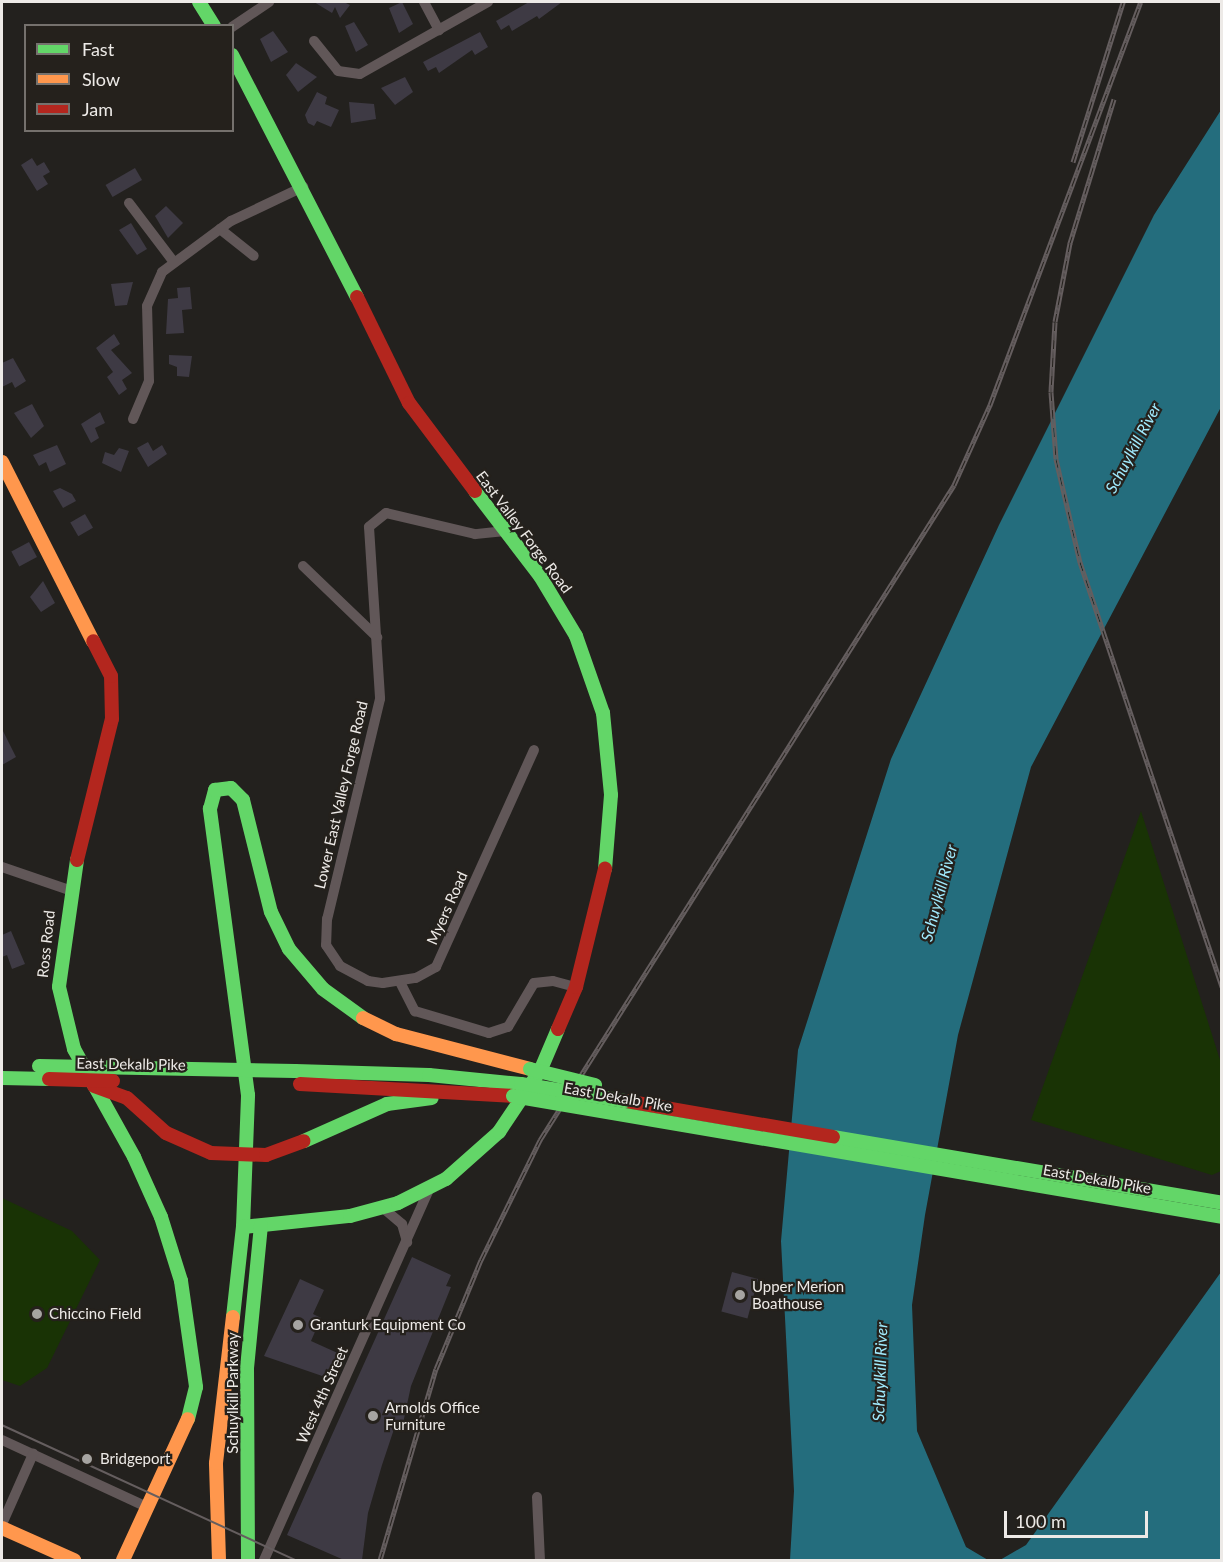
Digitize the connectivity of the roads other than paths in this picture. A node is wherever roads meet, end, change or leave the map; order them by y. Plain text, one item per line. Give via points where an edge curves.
1 (199, 2) edge
2 (269, 2) edge
3 (424, 2) edge
4 (488, 2) edge
5 (213, 24) edge
6 (234, 26) edge
7 (439, 30) junction
8 (314, 41) dead end
9 (234, 59) edge
10 (303, 187) junction
11 (129, 203) dead end
12 (220, 229) junction
13 (254, 256) dead end
14 (173, 261) junction
15 (133, 419) dead end
16 (2, 462) edge
17 (505, 531) junction
18 (303, 566) dead end
19 (377, 637) junction
20 (534, 750) dead end
21 (2, 867) edge
22 (69, 890) junction
23 (399, 982) junction
24 (576, 987) junction
25 (2, 1066) edge
26 (2, 1078) edge
27 (295, 1078) junction
28 (94, 1086) junction
29 (451, 1089) junction
30 (625, 1101) junction
31 (430, 1188) junction
32 (1221, 1203) edge
33 (383, 1208) junction
34 (1221, 1217) edge
35 (261, 1226) junction
36 (243, 1227) junction
37 (407, 1242) junction
38 (2, 1440) edge
39 (33, 1454) junction
40 (537, 1497) dead end
41 (147, 1507) junction
42 (2, 1526) edge
43 (74, 1560) edge
44 (123, 1560) edge
45 (219, 1560) edge
46 (248, 1560) edge
47 (264, 1560) edge
48 (540, 1560) edge

1 - 5 main road
2 - 6 street
3 - 7 street
4 - 7 street
7 - 8 street via 360,74 338,71
9 - 10 main road, East Valley Forge Road
10 - 12 street
10 - 17 main road, East Valley Forge Road via 386,360 422,423
11 - 14 street
12 - 13 street
12 - 14 street
14 - 15 street via 158,278 147,306 151,365
16 - 22 main road, Ross Road via 111,676 108,740
17 - 19 street, Lower East Valley Forge Road via 475,534 392,513 376,517 369,527 368,556
17 - 24 main road, East Valley Forge Road via 550,591 576,636 605,728 611,778 607,854
18 - 19 street
19 - 23 street, Lower East Valley Forge Road via 381,679 377,721 325,934 330,956 352,975 368,981
20 - 23 street, Myers Road via 443,956 427,974
21 - 22 street
22 - 28 main road, Ross Road via 59,987 74,1049
23 - 24 street via 415,1011 489,1033 508,1027 534,983 553,981
24 - 31 main road, East Valley Forge Road via 541,1069 510,1119 473,1158
25 - 27 main road, East Dekalb Pike, bridge
26 - 27 main road, East Dekalb Pike, bridge
27 - 29 main road, East Dekalb Pike
27 - 30 main road, East Dekalb Pike, bridge via 429,1075 521,1084
28 - 29 main road, bridge via 121,1094 166,1133 211,1153 266,1155 381,1106 436,1097
28 - 41 main road, Ross Road via 148,1186 181,1281 196,1372 194,1400 183,1432
29 - 34 main road, East Dekalb Pike, bridge via 513,1096
30 - 32 main road, East Dekalb Pike
30 - 36 main road, Schuylkill Parkway, bridge via 612,1089 396,1034 334,998 296,959 277,926 240,796 231,788 215,790 210,809 248,1086
31 - 33 main road, East Valley Forge Road
31 - 37 street, West 4th Street
33 - 35 main road, East Valley Forge Road
33 - 37 street via 402,1224
35 - 36 main road, East Valley Forge Road
35 - 46 main road, Schuylkill Parkway via 247,1368
36 - 45 main road, Schuylkill Parkway via 216,1463
37 - 47 street, West 4th Street
38 - 39 street
39 - 41 street
39 - 42 street
40 - 48 street
41 - 44 main road, Ross Road
42 - 43 main road

